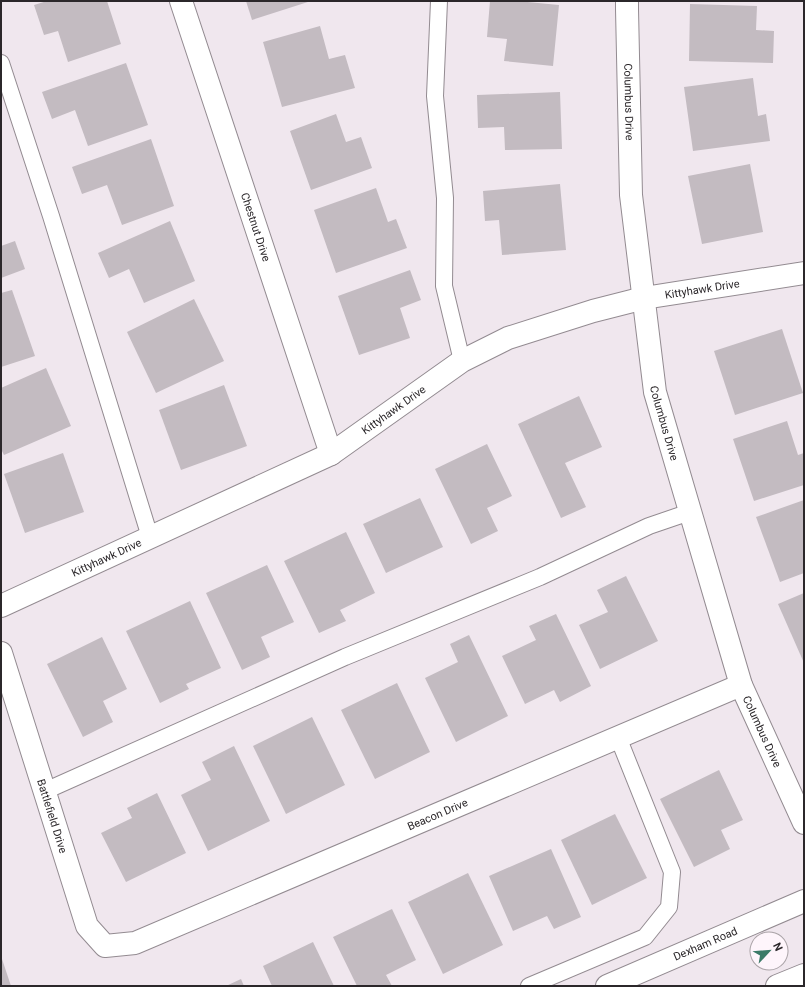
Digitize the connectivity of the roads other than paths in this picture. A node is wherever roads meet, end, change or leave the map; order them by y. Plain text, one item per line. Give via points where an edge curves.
1 (181, 1) edge
2 (439, 1) edge
3 (628, 1) edge
4 (1, 63) edge
5 (804, 273) edge
6 (644, 298) junction
7 (462, 361) junction
8 (331, 454) junction
9 (690, 512) junction
10 (150, 537) junction
11 (1, 606) edge
12 (1, 653) edge
13 (741, 685) junction
14 (618, 738) junction
15 (45, 791) junction
16 (804, 823) edge
17 (804, 901) edge
18 (135, 943) joint
19 (804, 974) edge
20 (529, 986) edge
21 (608, 986) edge
22 (777, 986) edge

1 - 8 street, Chestnut Drive
2 - 7 lane via 435,96 445,198 444,286
3 - 6 street, Columbus Drive via 626,9 631,195
4 - 10 lane
5 - 6 street, Kittyhawk Drive
6 - 7 street, Kittyhawk Drive via 508,338
6 - 9 street, Columbus Drive via 655,392
7 - 8 street, Kittyhawk Drive
8 - 10 street, Kittyhawk Drive
9 - 13 street, Columbus Drive
9 - 15 lane via 649,526 540,577 345,657
10 - 11 street, Kittyhawk Drive
12 - 15 street, Battlefield Drive
13 - 14 street, Beacon Drive
13 - 16 street, Columbus Drive
14 - 18 street, Beacon Drive
14 - 20 lane via 672,872 669,906 645,937
15 - 18 street, Battlefield Drive via 87,926 105,946
17 - 21 street, Dexham Road
19 - 22 street

